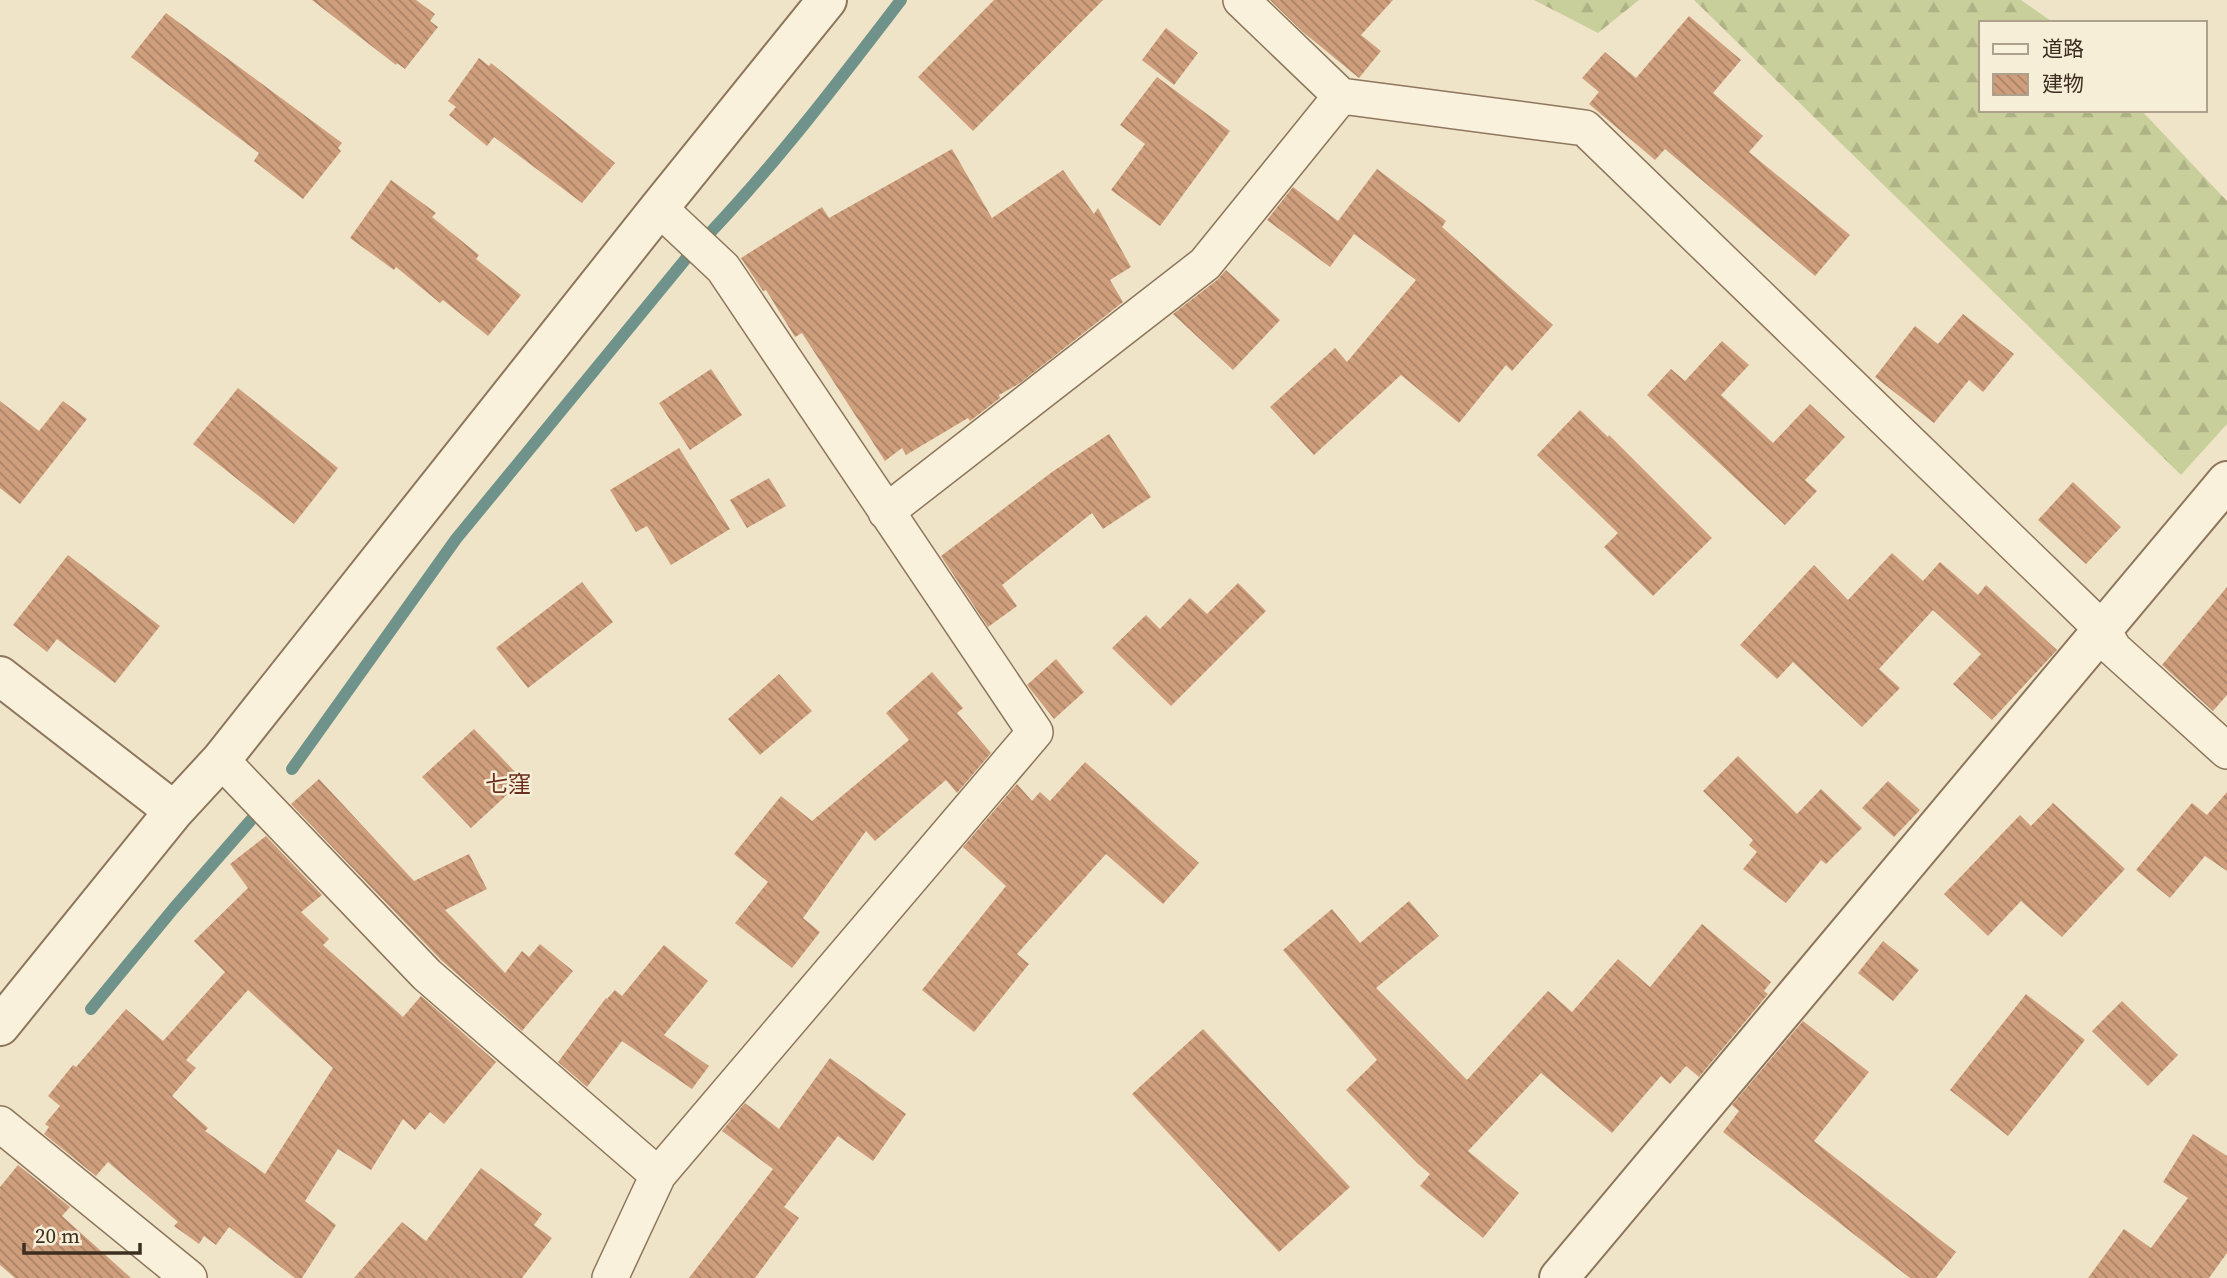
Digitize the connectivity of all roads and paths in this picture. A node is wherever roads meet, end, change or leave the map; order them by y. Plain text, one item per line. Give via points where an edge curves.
1 (827, 0) edge
2 (1248, 2) edge
3 (1342, 96) junction
4 (659, 208) junction
5 (2227, 481) edge
6 (886, 512) junction
7 (2102, 629) junction
8 (0, 676) edge
9 (2227, 751) edge
10 (221, 760) junction
11 (174, 811) junction
12 (0, 1026) edge
13 (0, 1124) edge
14 (658, 1175) junction
15 (190, 1278) edge
16 (610, 1278) edge
17 (1559, 1278) edge

1 - 4 street
2 - 3 street
3 - 6 street via 1205,264
3 - 7 street via 1585,128
4 - 6 street via 723,268
4 - 10 street
5 - 7 street
6 - 14 street via 1035,732
7 - 9 street via 2114,649
7 - 17 street
8 - 11 street
10 - 11 street
10 - 14 street via 427,975
11 - 12 street
13 - 15 street
14 - 16 street

